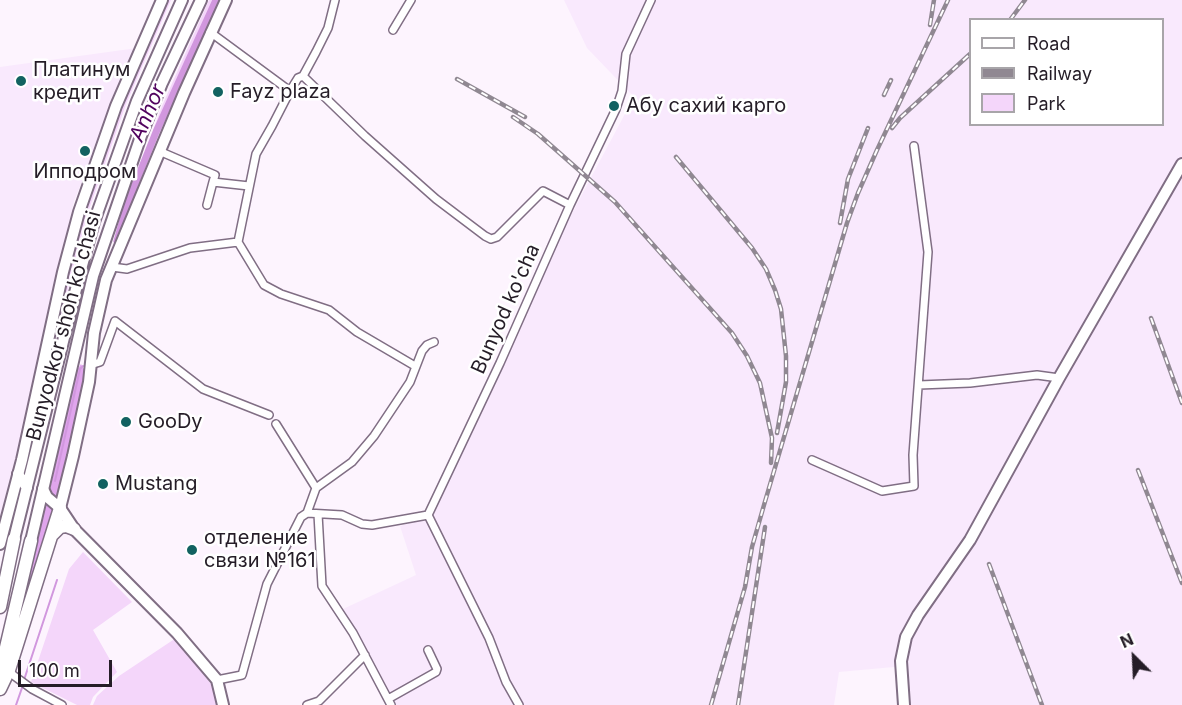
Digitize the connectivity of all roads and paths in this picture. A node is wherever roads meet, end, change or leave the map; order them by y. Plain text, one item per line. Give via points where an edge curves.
1 (162, 0) edge
2 (201, 0) edge
3 (226, 0) edge
4 (335, 0) edge
5 (411, 0) edge
6 (651, 0) edge
7 (179, 5) edge
8 (192, 17) junction
9 (393, 30) dead end
10 (210, 32) junction
11 (303, 76) junction
12 (290, 91) junction
13 (914, 146) dead end
14 (159, 151) junction
15 (1182, 164) edge
16 (213, 182) junction
17 (249, 186) junction
18 (207, 205) dead end
19 (570, 205) junction
20 (238, 242) junction
21 (112, 267) junction
22 (434, 342) dead end
23 (90, 365) junction
24 (415, 366) junction
25 (1059, 378) junction
26 (919, 385) junction
27 (269, 415) dead end
28 (276, 424) dead end
29 (812, 460) dead end
30 (18, 474) junction
31 (27, 488) junction
32 (316, 488) junction
33 (43, 489) junction
34 (60, 508) junction
35 (307, 513) junction
36 (318, 514) junction
37 (428, 515) junction
38 (74, 529) junction
39 (50, 538) junction
40 (14, 539) junction
41 (31, 541) joint
42 (0, 544) edge
43 (0, 566) edge
44 (0, 607) edge
45 (428, 650) dead end
46 (365, 655) junction
47 (9, 674) edge
48 (217, 680) junction
49 (0, 689) edge
50 (389, 702) edge
51 (62, 705) edge
52 (223, 705) edge
53 (308, 705) edge
54 (519, 705) edge
55 (904, 705) edge

1 - 30 street via 116,106 79,212
2 - 8 street, Bunyodkor shoh ko'chasi
3 - 10 street
4 - 11 street via 328,28
5 - 9 street
6 - 19 street, Bunyod ko'cha via 626,54 616,109
7 - 8 street via 180,20
7 - 31 street, Bunyodkor shoh ko'chasi via 137,101 94,222
8 - 33 street, Bunyodkor shoh ko'chasi via 141,136 99,257
10 - 12 street
10 - 14 street
11 - 12 street
11 - 19 street via 436,200 491,239 543,191
12 - 17 street via 256,154
13 - 26 street via 928,252
14 - 16 street via 215,175
14 - 21 street
15 - 25 street
16 - 17 street
16 - 18 street
17 - 20 street
19 - 37 street, Bunyod ko'cha
20 - 21 street via 190,248 127,268
20 - 24 street via 264,285 329,310 357,332
21 - 23 street via 94,333
22 - 24 street via 427,345
23 - 27 street via 100,362 115,321 203,389
23 - 34 street
24 - 32 street via 410,382 374,436 352,462
25 - 26 street via 1037,375
25 - 55 street via 970,540 906,637 901,661
26 - 29 street via 914,486 882,491
28 - 32 street
30 - 31 street
30 - 42 street
31 - 40 street, Bunyodkor shoh ko'chasi
32 - 35 street
33 - 34 street
33 - 41 street, Bunyodkor shoh ko'chasi
34 - 38 street
34 - 39 highway
35 - 36 street
35 - 48 street via 267,584 242,675
36 - 37 street via 342,515 372,525
36 - 46 street via 322,586
37 - 54 street
38 - 39 highway via 60,527
38 - 48 street via 177,633
39 - 47 highway
40 - 42 highway
40 - 43 highway
40 - 44 highway, Bunyodkor shoh ko'chasi
41 - 47 highway, Bunyodkor shoh ko'chasi
45 - 50 street via 436,672
46 - 50 street
46 - 53 street via 320,701
47 - 49 highway
47 - 51 street
48 - 52 street

